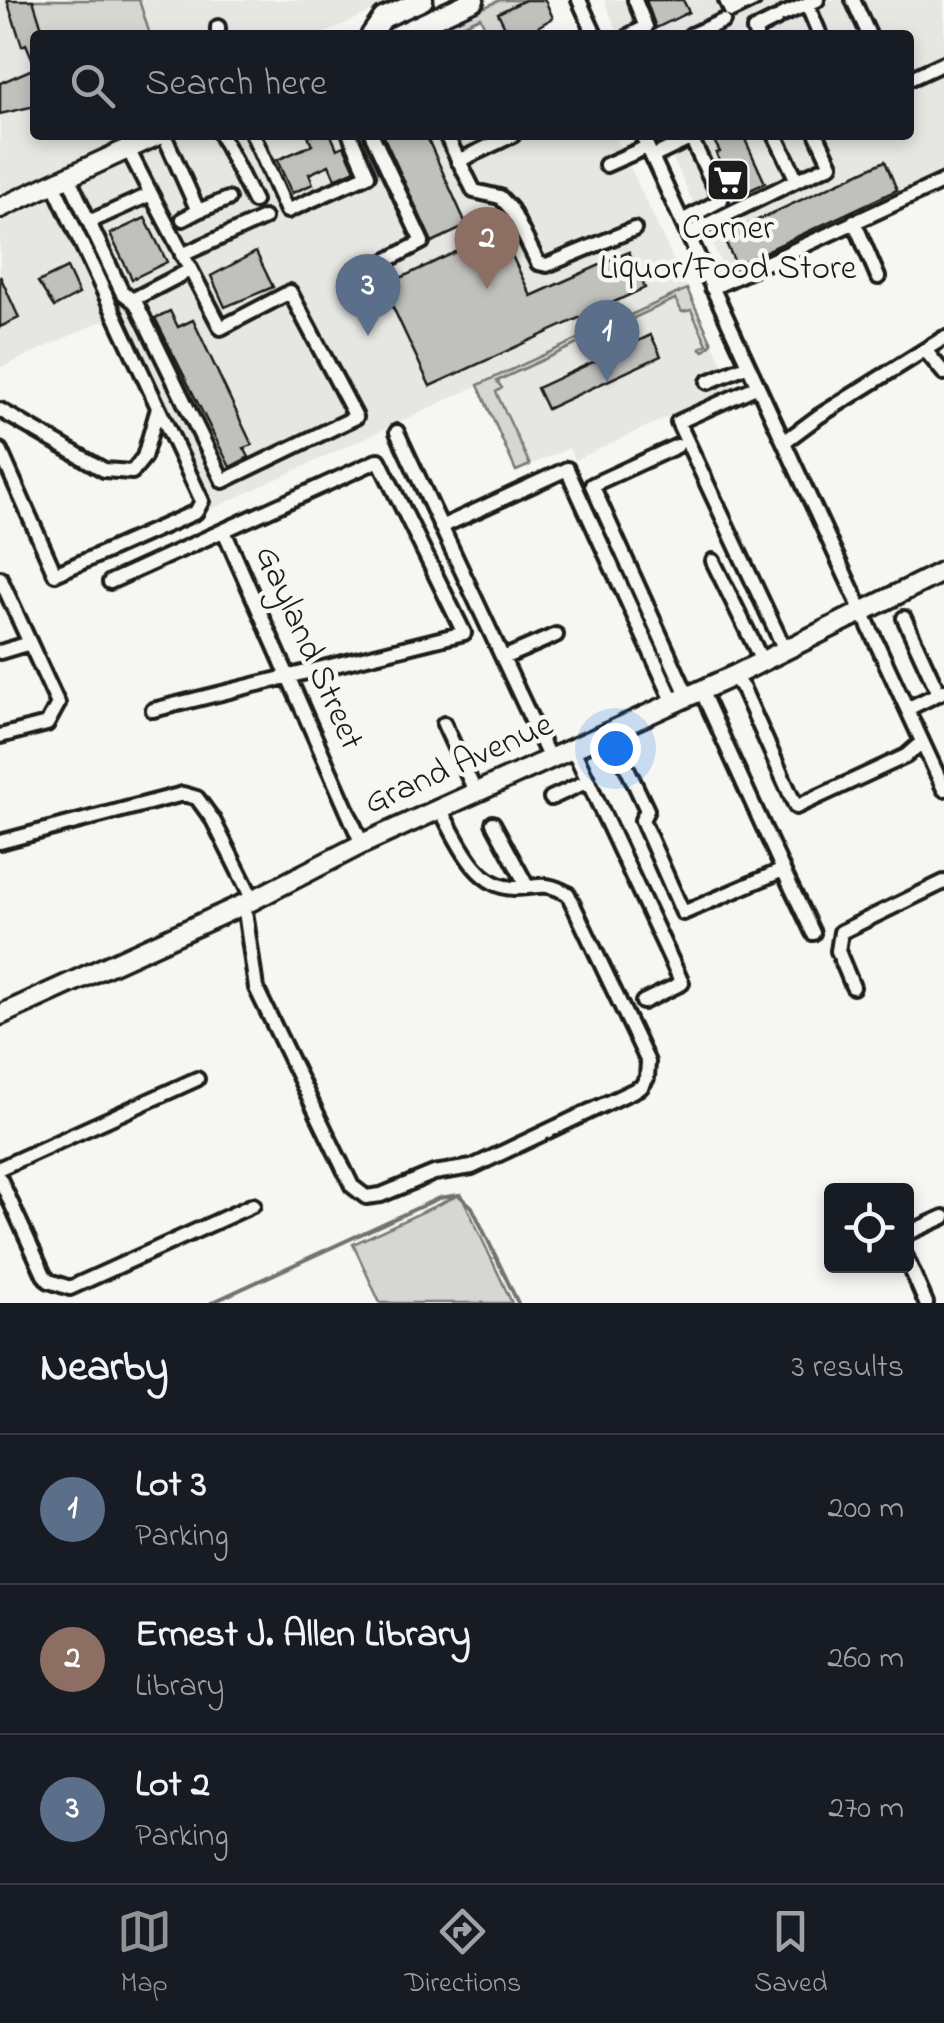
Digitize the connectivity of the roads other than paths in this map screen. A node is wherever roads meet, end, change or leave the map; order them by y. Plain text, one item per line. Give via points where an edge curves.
1 (422, 0) edge
2 (474, 0) edge
3 (579, 0) edge
4 (635, 0) edge
5 (726, 0) edge
6 (754, 0) edge
7 (853, 0) edge
8 (812, 2) edge
9 (399, 5) edge
10 (723, 21) dead end
11 (375, 30) edge
12 (410, 30) edge
13 (593, 30) edge
14 (640, 30) edge
15 (702, 30) edge
16 (754, 30) edge
17 (819, 30) edge
18 (867, 30) edge
19 (944, 63) edge
20 (914, 77) edge
21 (149, 140) edge
22 (163, 140) edge
23 (224, 140) edge
24 (254, 140) edge
25 (352, 140) edge
26 (374, 140) edge
27 (448, 140) edge
28 (503, 140) edge
29 (675, 140) edge
30 (696, 140) edge
31 (777, 140) edge
32 (819, 140) edge
33 (647, 146) edge
34 (128, 149) junction
35 (458, 161) junction
36 (606, 165) dead end
37 (61, 180) junction
38 (797, 180) junction
39 (944, 181) edge
40 (150, 194) junction
41 (228, 199) dead end
42 (254, 201) dead end
43 (0, 208) edge
44 (198, 211) junction
45 (264, 218) dead end
46 (182, 219) dead end
47 (854, 221) junction
48 (89, 222) junction
49 (685, 228) junction
50 (634, 229) dead end
51 (182, 255) junction
52 (190, 270) junction
53 (361, 274) dead end
54 (878, 276) dead end
55 (712, 288) junction
56 (132, 300) junction
57 (944, 338) edge
58 (925, 350) junction
59 (748, 365) junction
60 (944, 373) edge
61 (708, 382) dead end
62 (758, 386) junction
63 (158, 408) junction
64 (0, 410) edge
65 (397, 432) dead end
66 (784, 442) junction
67 (677, 446) dead end
68 (0, 450) edge
69 (442, 527) junction
70 (224, 531) junction
71 (713, 561) dead end
72 (944, 571) edge
73 (0, 578) edge
74 (110, 582) dead end
75 (862, 609) junction
76 (904, 618) dead end
77 (556, 634) dead end
78 (30, 644) junction
79 (785, 650) junction
80 (0, 652) edge
81 (503, 658) junction
82 (762, 661) junction
83 (732, 676) junction
84 (289, 677) junction
85 (942, 692) edge
86 (688, 697) junction
87 (907, 709) junction
88 (153, 710) dead end
89 (444, 724) dead end
90 (610, 732) junction
91 (0, 736) edge
92 (922, 742) junction
93 (573, 749) junction
94 (550, 759) junction
95 (588, 781) junction
96 (944, 790) edge
97 (475, 792) junction
98 (551, 798) dead end
99 (440, 809) junction
100 (493, 823) dead end
101 (0, 842) edge
102 (362, 844) junction
103 (783, 870) junction
104 (944, 882) edge
105 (527, 886) junction
106 (249, 902) junction
107 (813, 933) dead end
108 (853, 987) dead end
109 (643, 1002) dead end
110 (0, 1015) edge
111 (197, 1079) dead end
112 (0, 1168) edge
113 (0, 1179) edge
114 (252, 1205) dead end
115 (944, 1217) edge
116 (914, 1230) edge
117 (913, 1273) edge
118 (926, 1303) edge

1 - 9 main road
2 - 12 main road
3 - 13 street
4 - 14 street via 646,27
5 - 6 street via 731,10
7 - 18 street
8 - 16 street
8 - 17 street
9 - 11 main road
10 - 15 street
19 - 20 street
21 - 34 main road
22 - 44 street
23 - 42 street
24 - 25 street via 287,211 368,175
26 - 53 street via 422,242
27 - 35 street
28 - 35 street
29 - 33 street
30 - 49 street via 721,200
31 - 38 street
32 - 38 street via 831,165
33 - 36 street
33 - 49 street
34 - 37 main road
34 - 40 street
35 - 50 street via 474,191 500,197 511,209 538,263
37 - 43 main road
37 - 48 street
37 - 63 street
38 - 49 street
39 - 47 street
40 - 48 street
40 - 51 street
41 - 44 street
44 - 46 street
45 - 51 street
47 - 54 street
47 - 55 street
48 - 56 street
49 - 55 street
51 - 52 street
52 - 56 street
52 - 56 street via 221,328 290,292 356,417 223,481
55 - 59 street
57 - 58 street
58 - 60 street
58 - 66 street
59 - 61 street
59 - 62 street
62 - 66 street
62 - 79 street via 678,422
63 - 64 street via 144,457 132,472 104,470
63 - 68 street via 202,500 196,512 55,574
65 - 69 street
66 - 75 street
67 - 86 street via 592,485
69 - 81 street
69 - 86 street via 567,470
70 - 74 street
70 - 84 street, Gayland Street
70 - 84 street via 378,460 464,633
71 - 82 street
72 - 75 main road, Grand Avenue
73 - 78 street
75 - 79 main road, Grand Avenue
75 - 87 street
76 - 85 street
77 - 81 street
78 - 80 street
78 - 91 street via 58,709 47,724
79 - 82 main road, Grand Avenue
81 - 94 street
82 - 83 main road, Grand Avenue
83 - 86 main road, Grand Avenue
83 - 92 street via 796,807 906,756
84 - 88 street
84 - 102 street, Gayland Street
85 - 87 street
86 - 90 main road, Grand Avenue
86 - 103 street
87 - 92 street
89 - 97 street
90 - 93 main road, Grand Avenue
90 - 103 street via 684,913
92 - 96 street
93 - 94 main road, Grand Avenue
93 - 95 street
94 - 97 main road, Grand Avenue
95 - 98 street
95 - 109 street via 682,983
97 - 99 main road, Grand Avenue
99 - 102 main road, Grand Avenue
99 - 105 street via 474,868 495,885
100 - 105 street
101 - 106 street via 182,794 197,798 213,820
102 - 106 main road, Grand Avenue
103 - 107 street
104 - 108 street via 842,932 838,951
105 - 106 street via 550,884 568,894 648,1062 646,1078 641,1087 472,1167 366,1198 352,1186 256,988
106 - 110 main road, Grand Avenue
111 - 112 street
113 - 114 street via 44,1275 70,1288
115 - 116 street
117 - 118 street

